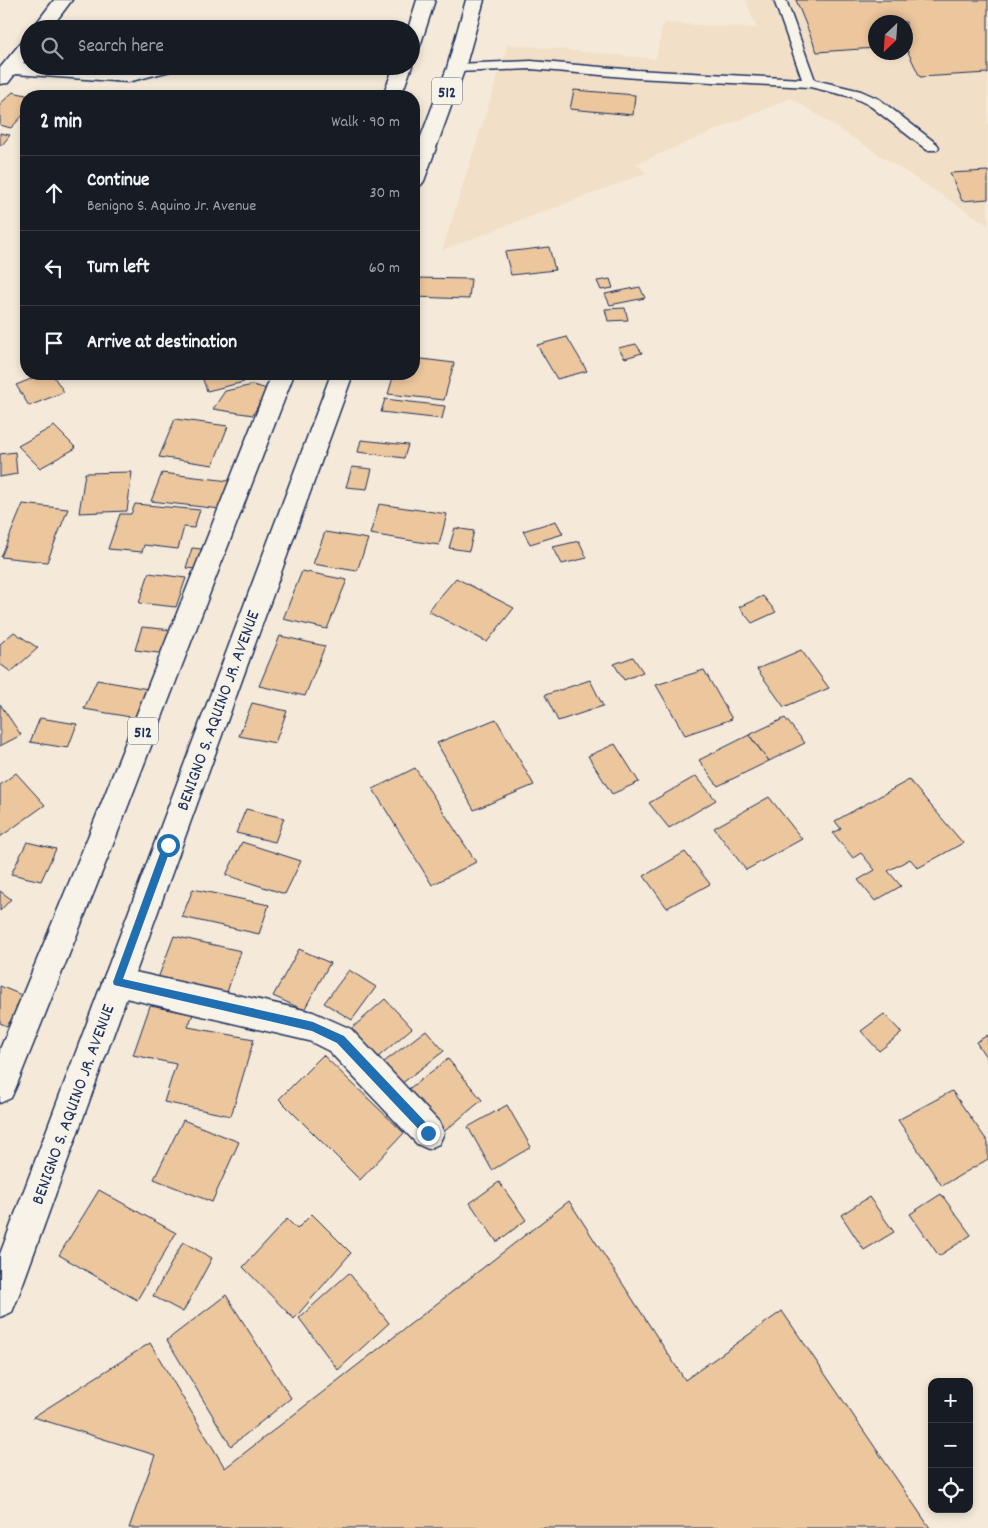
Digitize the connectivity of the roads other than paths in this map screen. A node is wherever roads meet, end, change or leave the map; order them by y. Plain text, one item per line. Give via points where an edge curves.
1 (63, 0) edge
2 (426, 0) edge
3 (475, 0) edge
4 (780, 0) edge
5 (48, 20) edge
6 (419, 20) edge
7 (20, 55) edge
8 (456, 68) junction
9 (5, 74) edge
10 (20, 74) edge
11 (62, 75) edge
12 (127, 75) edge
13 (400, 75) edge
14 (810, 83) junction
15 (394, 90) edge
16 (932, 147) dead end
17 (420, 150) edge
18 (281, 380) edge
19 (340, 380) edge
20 (117, 982) junction
21 (0, 1087) edge
22 (428, 1133) dead end
23 (0, 1300) edge

1 - 5 main road
2 - 6 main road
3 - 8 main road, 512
4 - 14 lane
7 - 9 main road
8 - 14 lane via 531,65
8 - 17 main road, 512
9 - 10 main road
11 - 12 main road
13 - 15 main road
14 - 16 lane via 856,94 874,102
18 - 21 main road, 512 via 104,832
19 - 20 main road, BENIGNO S. AQUINO JR. AVENUE
20 - 22 main road via 313,1027 340,1040
20 - 23 main road, BENIGNO S. AQUINO JR. AVENUE

